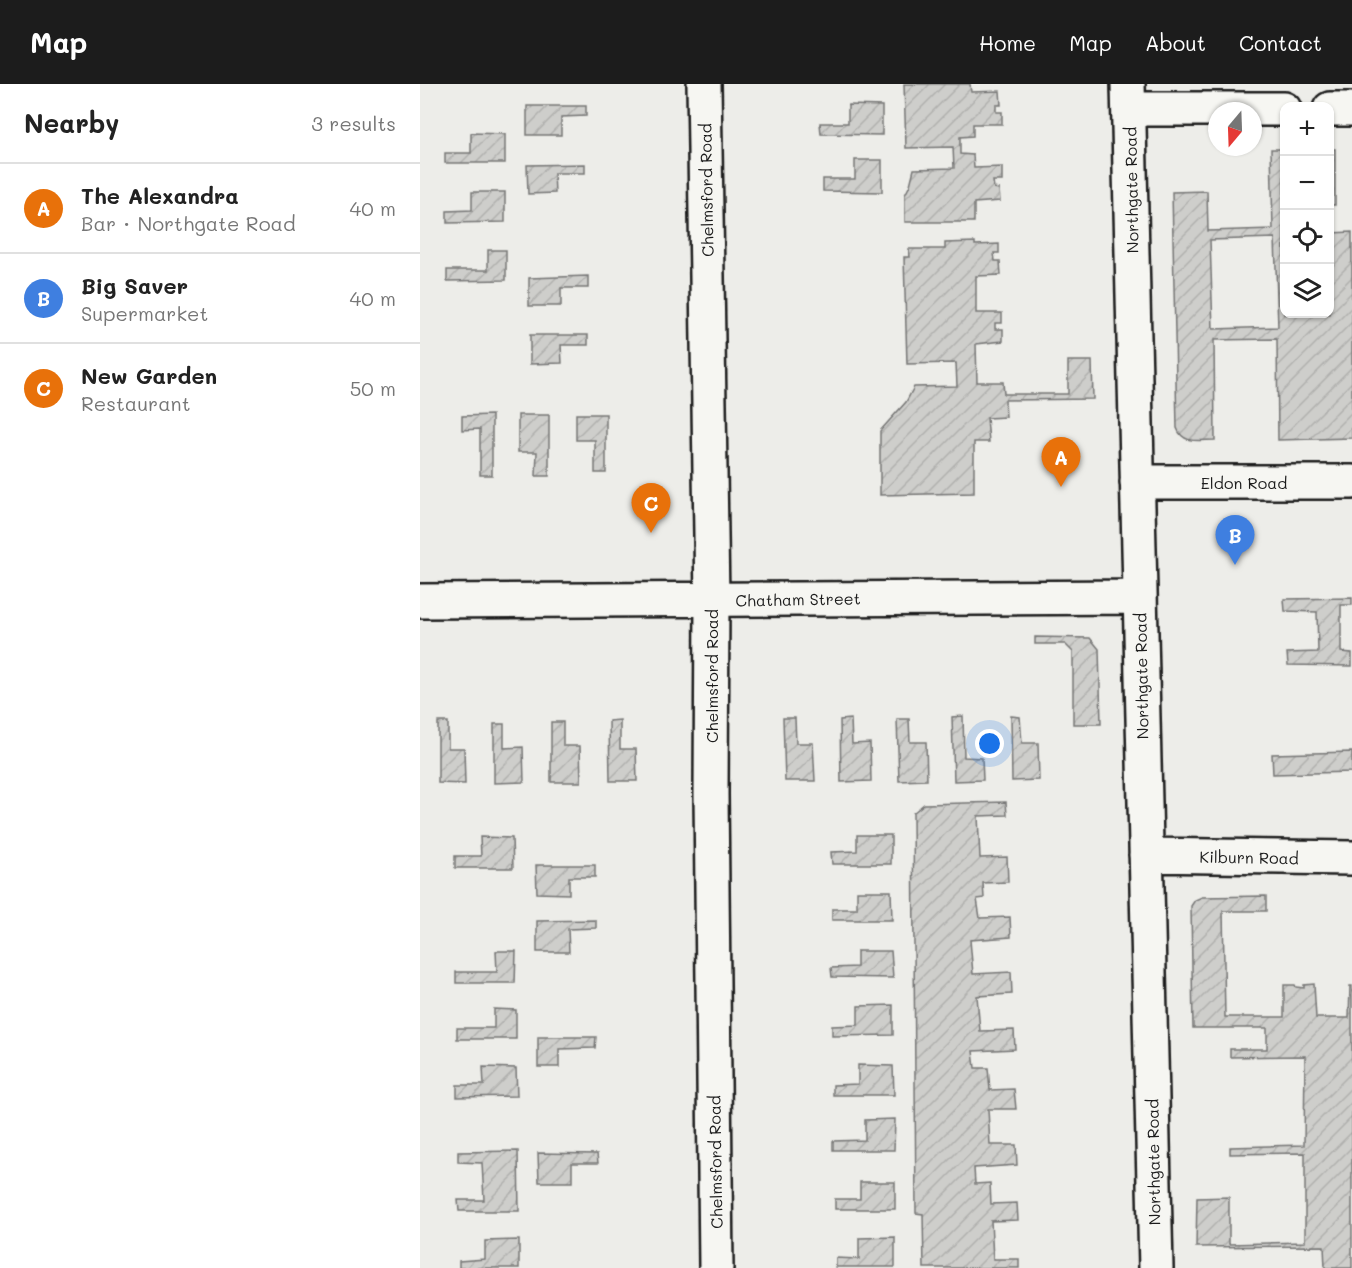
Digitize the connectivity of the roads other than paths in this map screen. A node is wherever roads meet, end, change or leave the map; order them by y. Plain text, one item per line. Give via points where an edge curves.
1 (704, 84) edge
2 (1129, 96) edge
3 (1280, 109) edge
4 (1334, 109) edge
5 (1352, 110) edge
6 (1137, 482) junction
7 (1352, 483) edge
8 (1140, 597) junction
9 (712, 599) junction
10 (420, 601) edge
11 (1146, 855) junction
12 (1352, 858) edge
13 (716, 1268) edge
14 (1156, 1268) edge

1 - 9 street, Chelmsford Road
2 - 3 street
2 - 6 street, Northgate Road
4 - 5 street
6 - 7 street, Eldon Road
6 - 8 street, Northgate Road
8 - 9 street, Chatham Street
8 - 11 street, Northgate Road
9 - 10 street, Chatham Street
9 - 13 street, Chelmsford Road
11 - 12 street, Kilburn Road
11 - 14 street, Northgate Road

